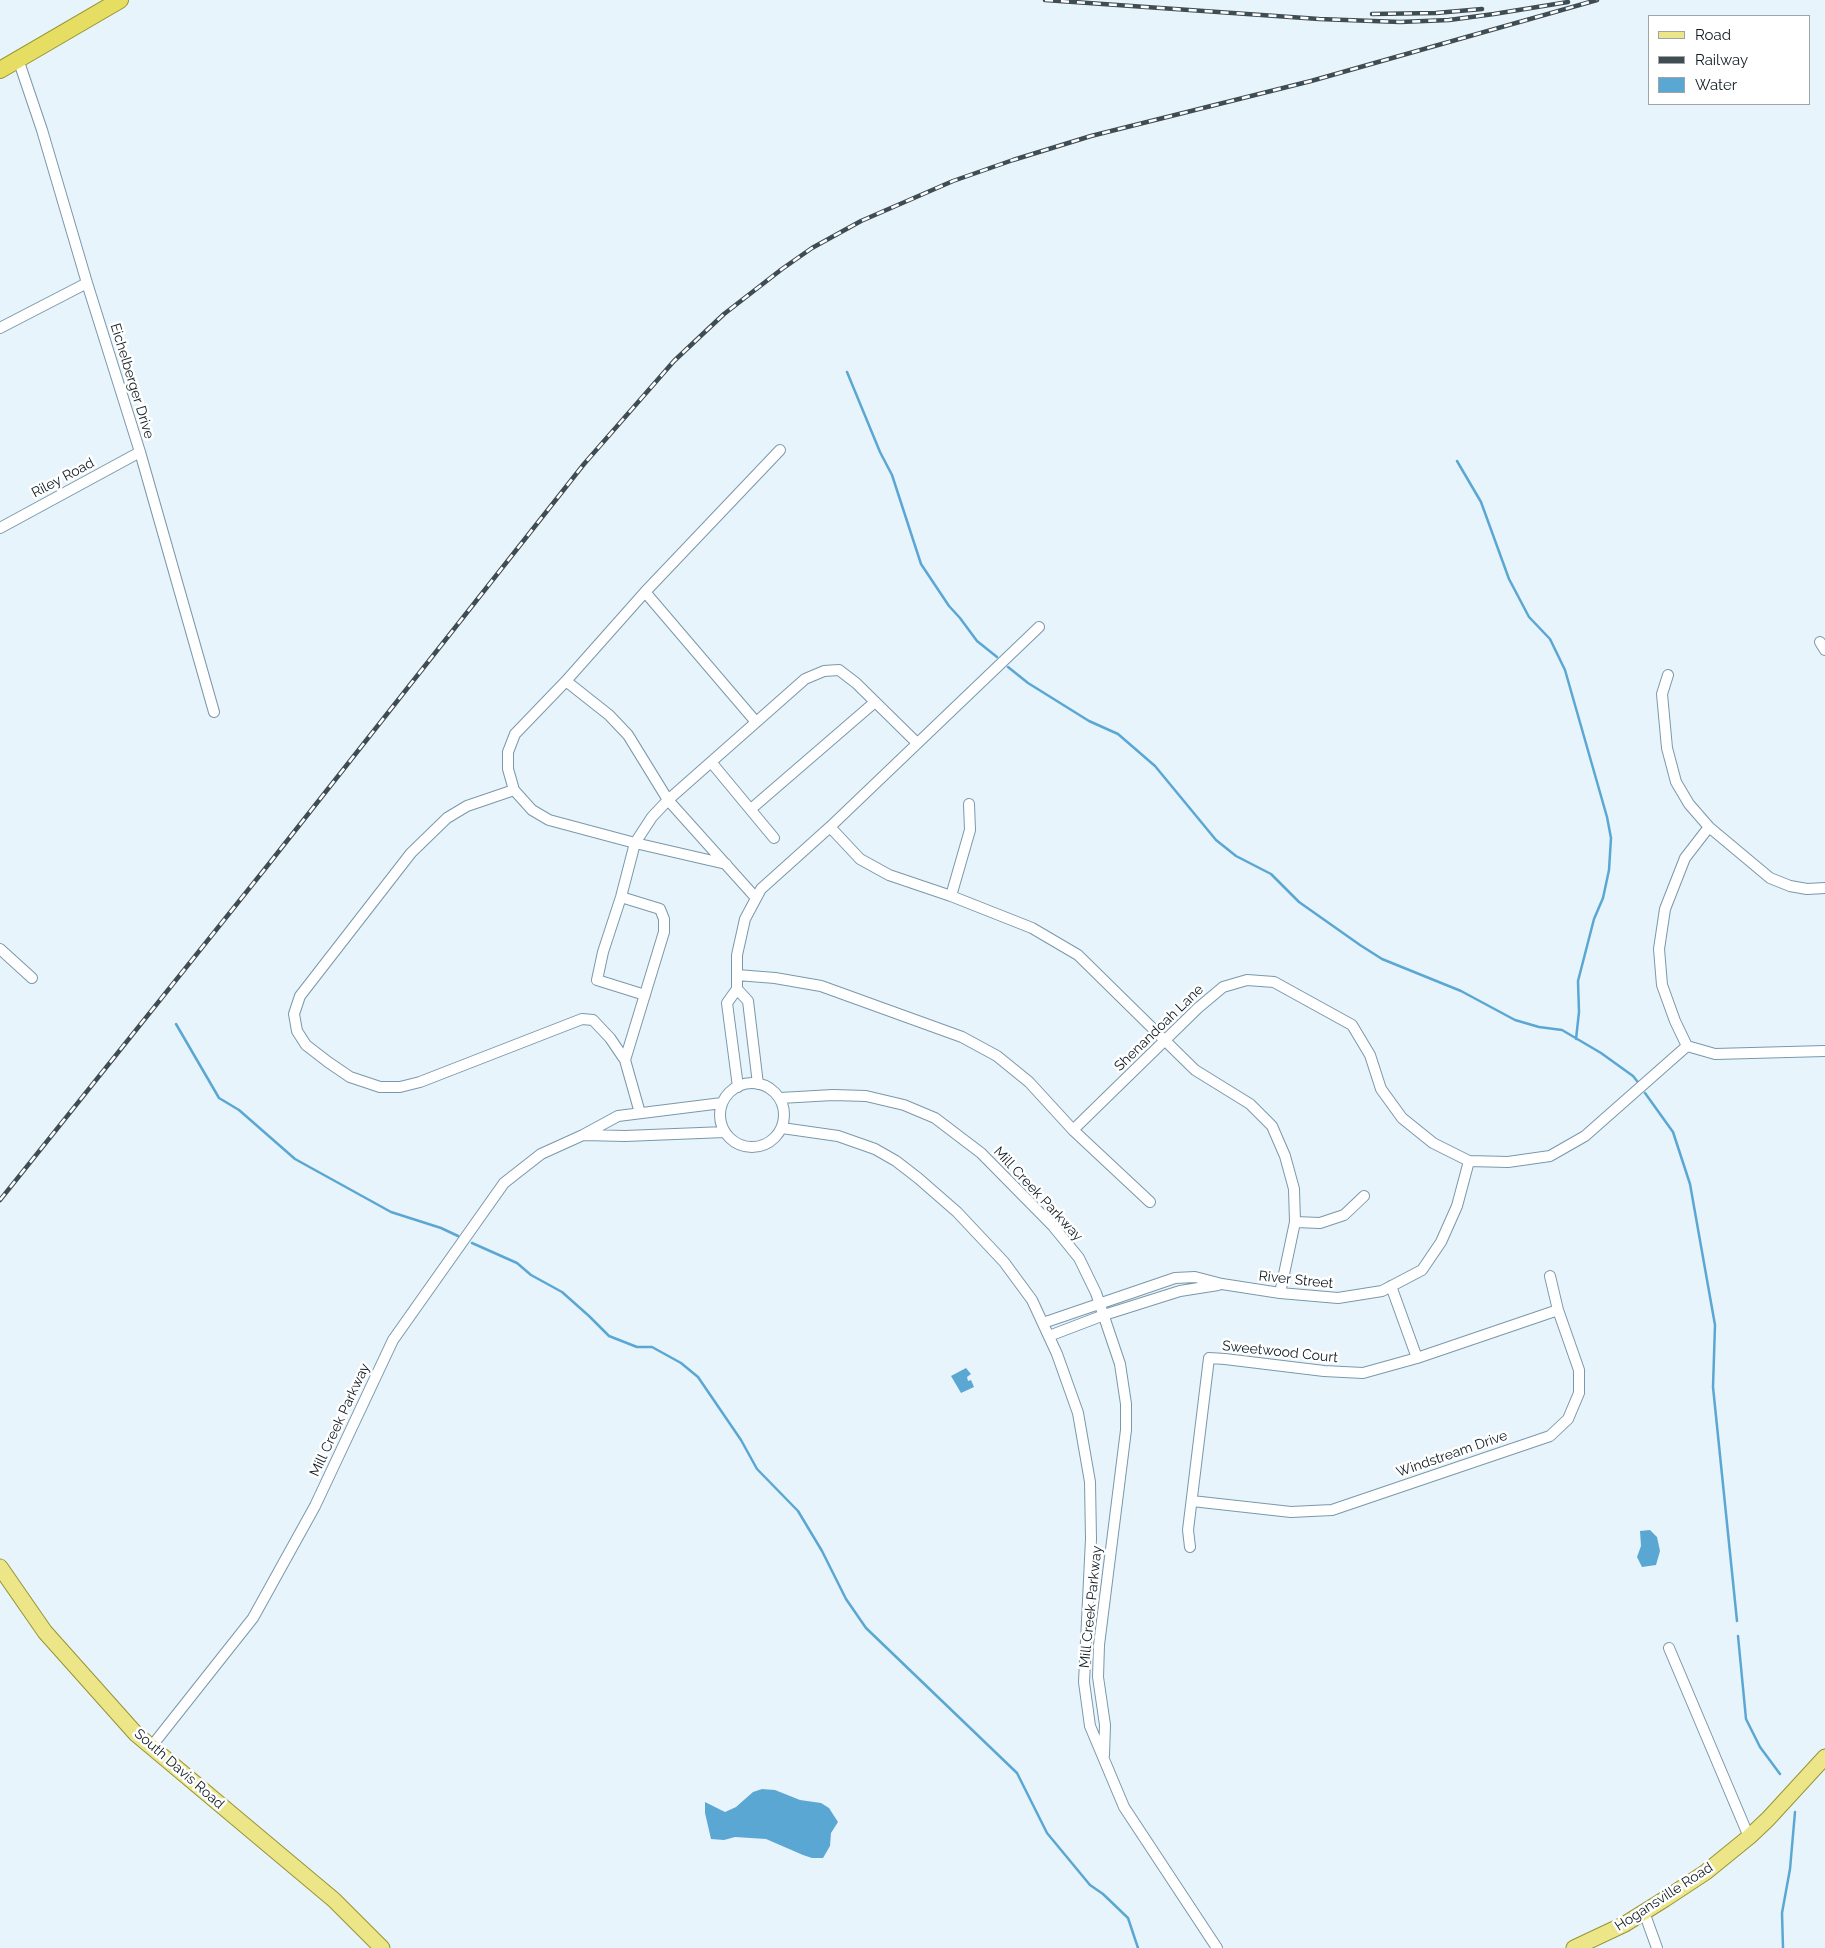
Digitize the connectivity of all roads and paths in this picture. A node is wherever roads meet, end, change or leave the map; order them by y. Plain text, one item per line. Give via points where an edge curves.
1 (120, 0) edge
2 (18, 59) junction
3 (0, 70) edge
4 (87, 283) junction
5 (0, 328) edge
6 (780, 450) dead end
7 (140, 452) junction
8 (0, 528) edge
9 (645, 592) junction
10 (1039, 627) dead end
11 (1668, 675) dead end
12 (566, 681) junction
13 (875, 702) junction
14 (214, 712) dead end
15 (756, 722) junction
16 (918, 743) junction
17 (711, 762) junction
18 (514, 790) junction
19 (668, 800) junction
20 (969, 804) dead end
21 (751, 809) junction
22 (830, 827) junction
23 (1709, 827) junction
24 (774, 838) dead end
25 (635, 843) junction
26 (726, 864) junction
27 (1825, 888) edge
28 (951, 896) junction
29 (621, 897) junction
30 (756, 898) junction
31 (0, 948) edge
32 (737, 975) junction
33 (32, 978) dead end
34 (737, 989) junction
35 (645, 995) junction
36 (1166, 1040) junction
37 (1687, 1046) junction
38 (1825, 1051) edge
39 (625, 1060) junction
40 (758, 1084) junction
41 (738, 1086) junction
42 (780, 1098) junction
43 (722, 1103) junction
44 (640, 1113) junction
45 (782, 1128) junction
46 (1073, 1130) junction
47 (725, 1132) junction
48 (583, 1135) junction
49 (1469, 1161) junction
50 (1364, 1196) dead end
51 (1150, 1202) dead end
52 (1295, 1222) junction
53 (1550, 1276) dead end
54 (1222, 1284) junction
55 (1391, 1286) junction
56 (1280, 1293) junction
57 (1099, 1302) junction
58 (1558, 1310) junction
59 (1104, 1315) junction
60 (1043, 1322) junction
61 (1049, 1336) junction
62 (1417, 1358) junction
63 (1192, 1501) junction
64 (1190, 1547) dead end
65 (0, 1567) edge
66 (1669, 1648) dead end
67 (151, 1747) junction
68 (1104, 1758) junction
69 (1824, 1760) edge
70 (1749, 1837) junction
71 (1644, 1912) junction
72 (382, 1948) edge
73 (1217, 1948) edge
74 (1574, 1948) edge
75 (1657, 1948) edge

1 - 2 highway
2 - 3 highway
2 - 4 street, Eichelberger Drive
4 - 5 street
4 - 7 street, Eichelberger Drive
6 - 9 street
7 - 8 street, Riley Road
7 - 14 street, Eichelberger Drive
9 - 12 street
9 - 15 street
10 - 16 street
11 - 23 street via 1662,694 1666,748 1676,782 1689,804
12 - 18 street via 515,734 508,752 508,769
12 - 19 street via 609,715 628,735
13 - 15 street via 839,670 824,671 805,679
13 - 16 street
13 - 21 street
15 - 17 street
16 - 22 street
17 - 19 street
17 - 21 street
18 - 25 street via 532,810 549,820
18 - 39 street via 467,806 447,818 411,853 300,996 294,1014 297,1032 306,1045 350,1077 380,1087 420,1082 582,1019 594,1020
19 - 25 street
19 - 26 street
20 - 28 street via 970,830
21 - 24 street
22 - 28 street via 860,859 889,876
22 - 30 street via 761,889
23 - 27 street via 1770,878 1790,886
23 - 37 street via 1685,858 1665,908 1659,949 1662,985
25 - 26 street
25 - 29 street
26 - 30 street
28 - 36 street via 1032,928 1078,955
29 - 35 street via 660,909 664,919 664,932
29 - 35 street via 602,952 597,980
30 - 32 street via 745,919 736,955
31 - 33 street
32 - 34 street
32 - 46 street via 821,986 962,1037 997,1056 1029,1082
34 - 40 street via 748,1001
34 - 41 street via 727,1003
35 - 39 street
36 - 46 street, Shenandoah Lane
36 - 49 street, Shenandoah Lane via 1223,987 1247,980 1274,982 1352,1025 1370,1054 1381,1089 1402,1118 1433,1143
36 - 52 street via 1195,1070 1250,1104 1272,1126 1294,1189
37 - 38 street via 1715,1054
37 - 49 street via 1586,1136 1550,1156 1508,1162
39 - 44 street
40 - 41 street
40 - 42 street
41 - 43 street via 726,1095
42 - 45 street via 784,1113
42 - 57 street, Mill Creek Parkway via 866,1096 935,1118 980,1153 1053,1226 1079,1258
43 - 44 street, Mill Creek Parkway
43 - 47 street via 720,1116
44 - 48 street, Mill Creek Parkway via 618,1116
45 - 47 street via 776,1137 758,1147 736,1143
45 - 60 street, Mill Creek Parkway via 838,1136 875,1149 896,1161 957,1212 1004,1262 1032,1300
46 - 51 street
47 - 48 street
48 - 67 street, Mill Creek Parkway via 542,1154 504,1183 393,1340 315,1506 253,1618
49 - 55 street, River Street via 1457,1206 1441,1242 1422,1270
50 - 52 street via 1344,1215 1320,1223
52 - 56 street
53 - 58 street, Windstream Drive
54 - 56 street, River Street
54 - 57 street, River Street via 1195,1277 1175,1278
54 - 59 street, River Street via 1180,1291
55 - 56 street, River Street via 1382,1291 1338,1298
55 - 62 street
57 - 59 street, Mill Creek Parkway
57 - 60 street, River Street
58 - 62 street, Sweetwood Court
58 - 63 street, Windstream Drive via 1579,1370 1579,1393 1568,1418 1550,1436 1332,1510 1291,1512
59 - 61 street, River Street
59 - 68 street, Mill Creek Parkway via 1120,1364 1126,1430 1099,1645
60 - 61 street, Mill Creek Parkway
61 - 68 street, Mill Creek Parkway via 1078,1413 1090,1482 1091,1539 1084,1682 1090,1726
62 - 63 street, Sweetwood Court via 1363,1373 1209,1358
63 - 64 street, Sweetwood Court via 1188,1530
65 - 67 main road, South Davis Road via 45,1632
66 - 70 street
67 - 72 main road, South Davis Road via 334,1900
68 - 73 street, Mill Creek Parkway via 1124,1807
69 - 70 main road, Hogansville Road
70 - 71 main road, Hogansville Road via 1699,1876
71 - 74 main road, Hogansville Road
71 - 75 street

